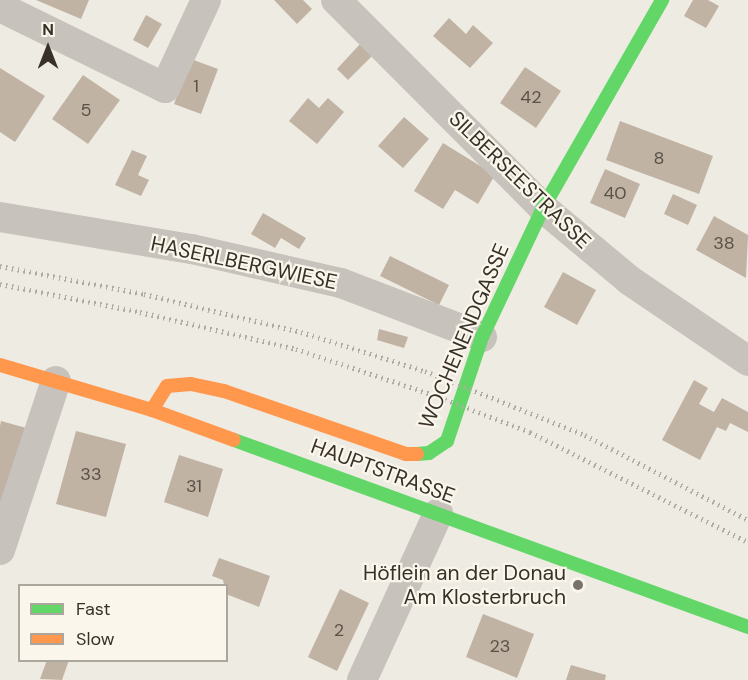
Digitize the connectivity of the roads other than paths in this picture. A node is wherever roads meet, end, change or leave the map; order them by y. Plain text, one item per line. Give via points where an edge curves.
1 (206, 0) edge
2 (336, 0) edge
3 (662, 0) edge
4 (0, 7) edge
5 (543, 208) junction
6 (0, 217) edge
7 (482, 337) junction
8 (748, 362) edge
9 (0, 365) edge
10 (56, 381) junction
11 (152, 410) junction
12 (438, 514) junction
13 (0, 550) edge
14 (748, 627) edge
15 (362, 680) edge

1 - 4 street via 165,88
2 - 5 street, SILBERSEESTRASSE
3 - 5 street, WOCHENENDGASSE
5 - 7 street, WOCHENENDGASSE
5 - 8 street, SILBERSEESTRASSE via 629,280
6 - 7 street, HASERLBERGWIESE via 192,249 341,283
7 - 11 street, WOCHENENDGASSE via 447,441 429,453 406,454 224,391 191,384 167,386
9 - 10 street, HAUPTSTRASSE
10 - 11 street, HAUPTSTRASSE
10 - 13 street
11 - 12 street, HAUPTSTRASSE
12 - 14 street, HAUPTSTRASSE
12 - 15 street

